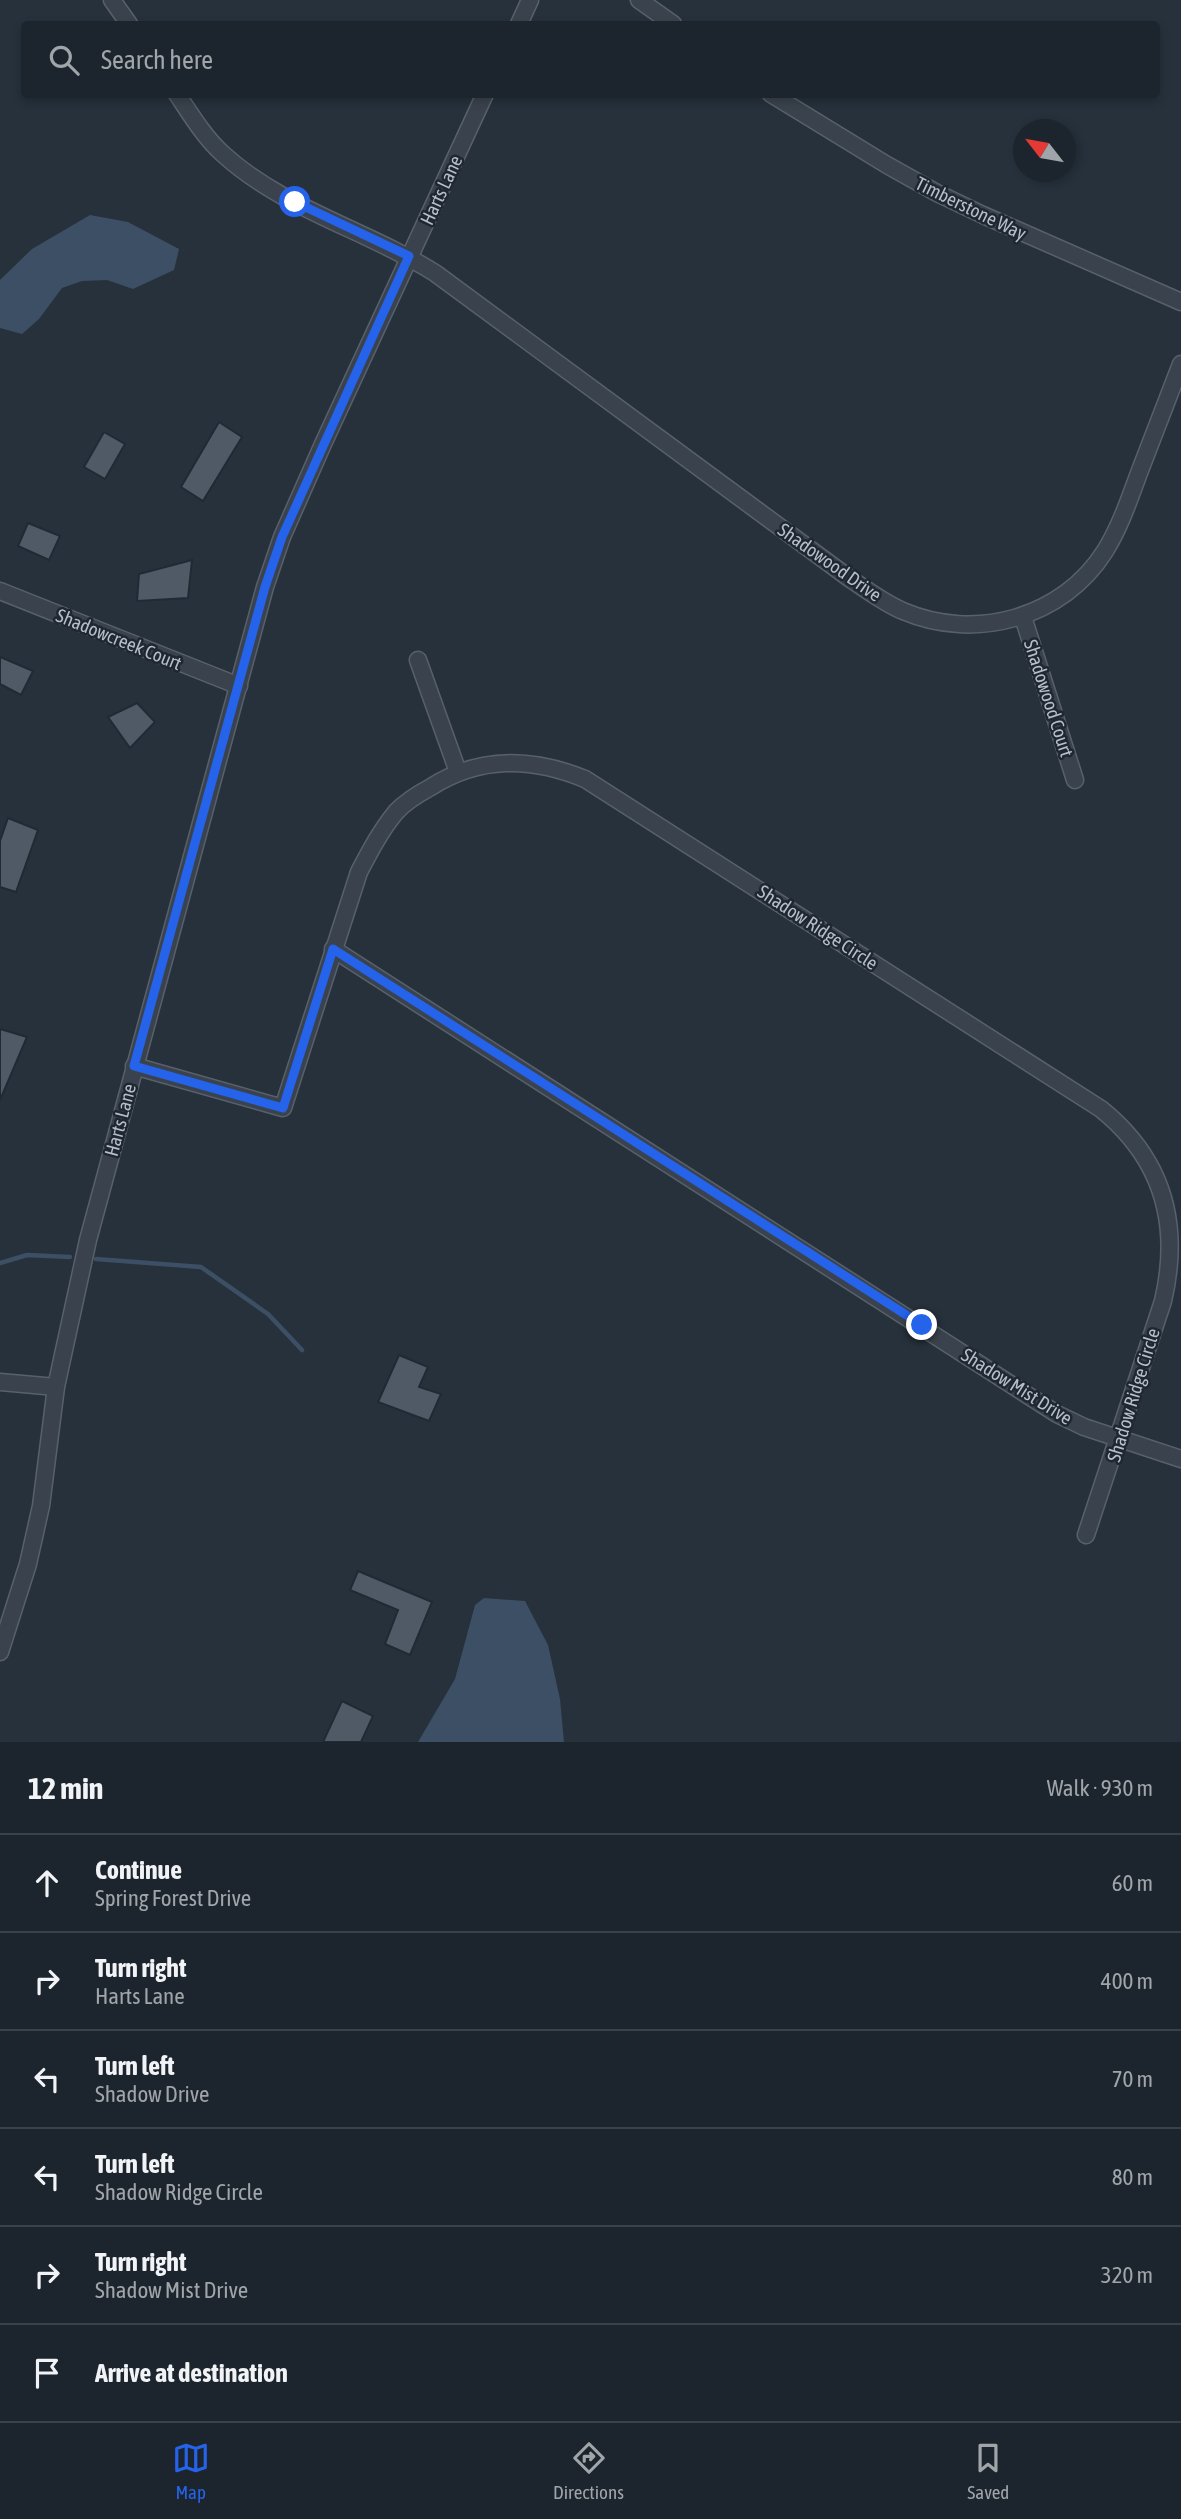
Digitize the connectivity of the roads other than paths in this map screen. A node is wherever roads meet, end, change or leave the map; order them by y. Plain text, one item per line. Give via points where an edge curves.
1 (112, 0) edge
2 (530, 0) edge
3 (639, 0) edge
4 (127, 21) edge
5 (520, 21) edge
6 (669, 21) edge
7 (180, 98) edge
8 (483, 98) edge
9 (778, 98) edge
10 (409, 256) junction
11 (1181, 302) edge
12 (1181, 364) edge
13 (0, 591) edge
14 (1023, 617) junction
15 (418, 660) dead end
16 (239, 686) junction
17 (458, 772) junction
18 (1075, 780) dead end
19 (333, 949) junction
20 (134, 1066) junction
21 (0, 1382) edge
22 (56, 1387) junction
23 (1119, 1438) junction
24 (1181, 1459) edge
25 (1086, 1535) dead end
26 (0, 1652) edge

1 - 4 street
2 - 5 street
3 - 6 street
7 - 10 street, Shadowood Drive via 209,140 242,171 295,202
8 - 10 street, Harts Lane
9 - 11 street, Timberstone Way via 937,193
10 - 14 street, Shadowood Drive via 890,605 922,618 967,625
10 - 16 street, Harts Lane via 282,537
12 - 14 street, Shadowood Drive via 1122,519 1103,554 1084,578 1059,598
13 - 16 street, Shadowcreek Court
14 - 18 street, Shadowood Court
15 - 17 street
16 - 20 street, Harts Lane
17 - 19 street, Shadow Ridge Circle via 409,800 385,826 359,872
17 - 23 street, Shadow Ridge Circle via 481,765 522,763 585,779 1115,1120 1153,1170 1163,1194 1171,1244 1166,1287
19 - 20 street, Shadow Ridge Circle via 283,1108
19 - 23 street, Shadow Mist Drive via 1057,1414
20 - 22 street, Harts Lane via 88,1240
21 - 22 street
22 - 26 street, Harts Lane via 29,1564
23 - 24 street, Shadow Mist Drive
23 - 25 street, Shadow Ridge Circle

